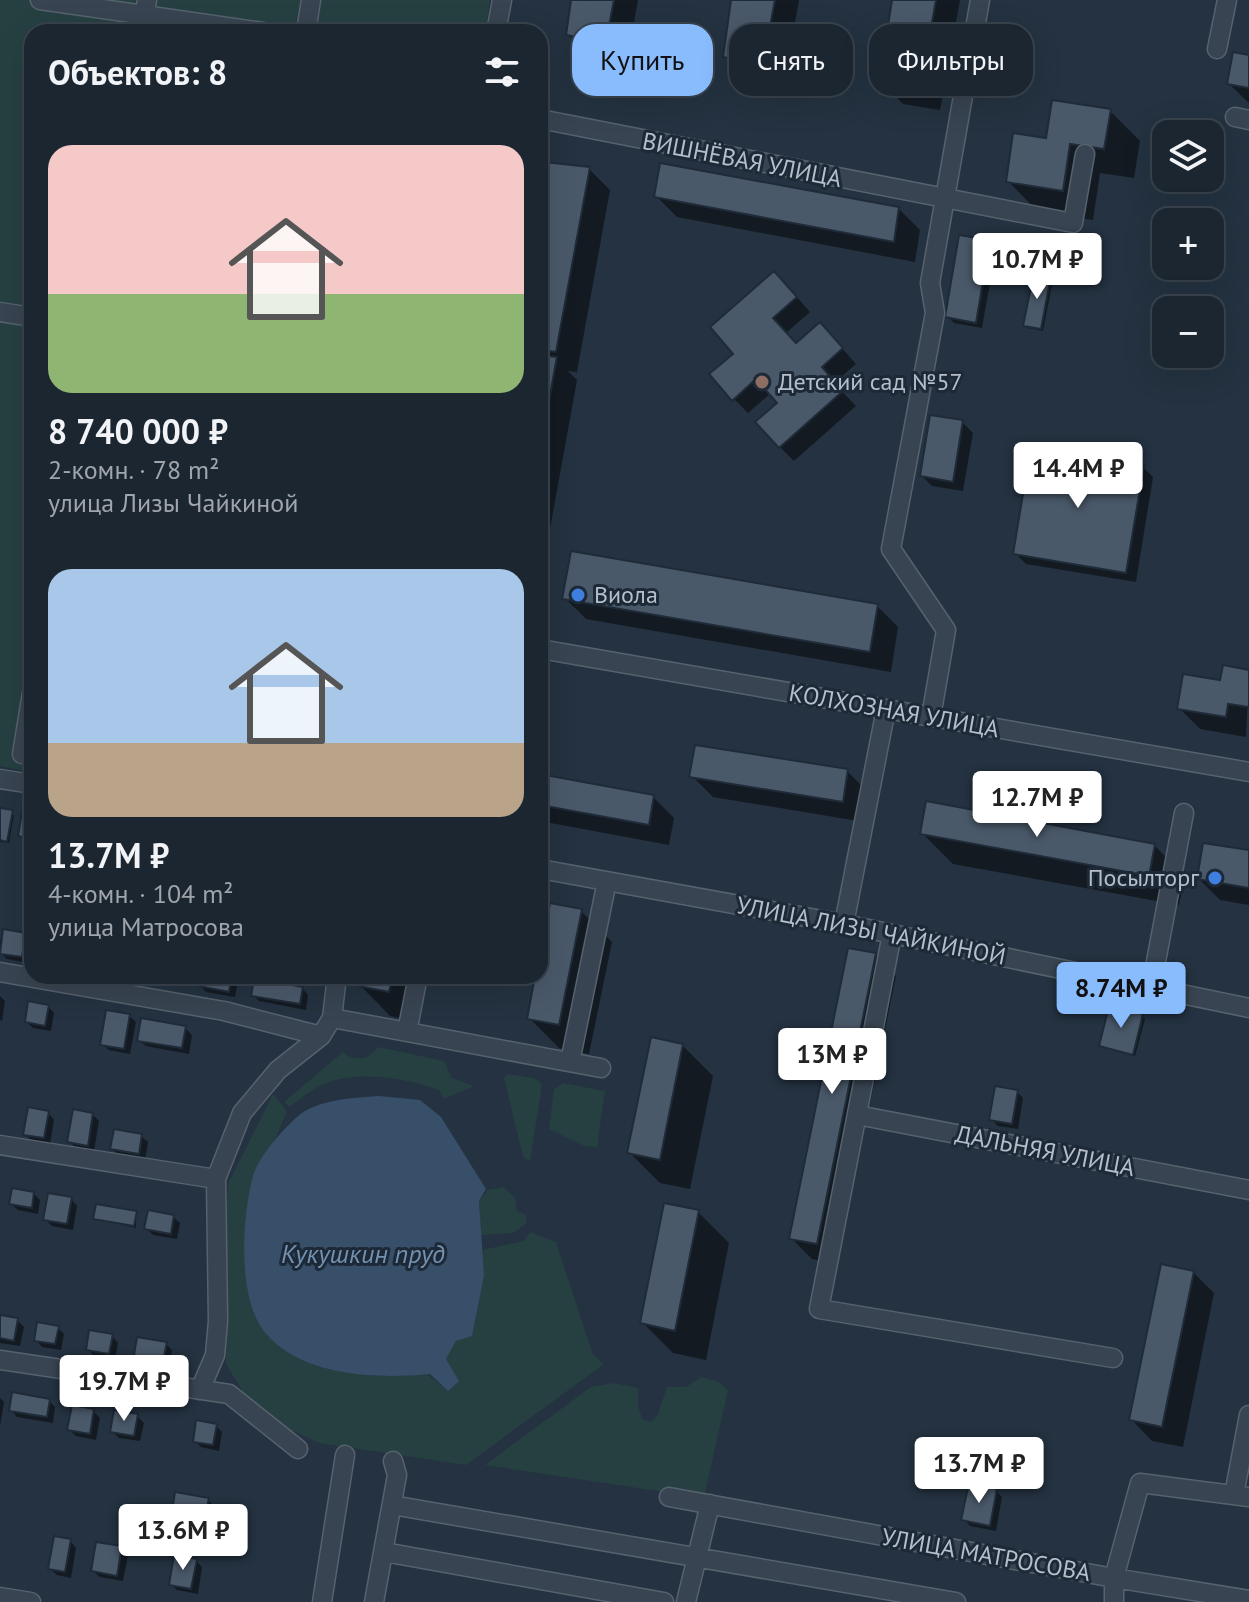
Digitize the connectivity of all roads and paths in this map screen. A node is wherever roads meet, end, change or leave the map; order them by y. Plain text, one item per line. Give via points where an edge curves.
1 (40, 0) edge
2 (311, 0) edge
3 (502, 0) edge
4 (980, 0) edge
5 (1227, 0) edge
6 (144, 16) edge
7 (204, 24) edge
8 (307, 24) edge
9 (498, 24) edge
10 (1217, 49) dead end
11 (548, 121) edge
12 (1085, 154) dead end
13 (944, 200) junction
14 (0, 312) edge
15 (24, 316) edge
16 (548, 650) edge
17 (886, 709) junction
18 (931, 717) junction
19 (24, 742) edge
20 (22, 754) dead end
21 (1249, 772) edge
22 (0, 779) edge
23 (24, 783) edge
24 (1184, 813) dead end
25 (548, 870) edge
26 (607, 881) junction
27 (844, 924) junction
28 (892, 934) junction
29 (0, 972) edge
30 (24, 976) edge
31 (69, 984) edge
32 (336, 984) edge
33 (416, 984) edge
34 (1151, 988) junction
35 (1249, 1008) edge
36 (332, 1018) junction
37 (407, 1032) junction
38 (321, 1036) junction
39 (570, 1062) junction
40 (601, 1068) dead end
41 (857, 1115) junction
42 (0, 1145) edge
43 (216, 1179) junction
44 (1241, 1188) edge
45 (215, 1355) junction
46 (1113, 1358) dead end
47 (0, 1360) edge
48 (200, 1390) junction
49 (229, 1394) junction
50 (1249, 1415) edge
51 (298, 1449) dead end
52 (345, 1455) dead end
53 (393, 1461) dead end
54 (1241, 1496) edge
55 (669, 1497) dead end
56 (710, 1504) junction
57 (392, 1505) junction
58 (384, 1552) junction
59 (697, 1557) junction
60 (1114, 1578) junction
61 (0, 1597) edge
62 (1249, 1600) edge
63 (31, 1602) edge
64 (322, 1602) edge
65 (374, 1602) edge
66 (664, 1602) edge
67 (686, 1602) edge
68 (956, 1602) edge
69 (1114, 1602) edge

1 - 6 street
2 - 8 street
3 - 9 street
4 - 13 street
5 - 10 street
6 - 7 street
11 - 13 street, ВИШНЁВАЯ УЛИЦА
12 - 13 street, ВИШНЁВАЯ УЛИЦА via 1073,223
13 - 18 street via 930,283 935,313 891,549 946,630
14 - 15 street
16 - 17 street, КОЛХОЗНАЯ УЛИЦА
17 - 18 street, КОЛХОЗНАЯ УЛИЦА
17 - 27 street
18 - 21 street, КОЛХОЗНАЯ УЛИЦА
19 - 20 street
22 - 23 street
24 - 34 street
25 - 26 street, УЛИЦА ЛИЗЫ ЧАЙКИНОЙ
26 - 27 street, УЛИЦА ЛИЗЫ ЧАЙКИНОЙ
26 - 39 street
27 - 28 street, УЛИЦА ЛИЗЫ ЧАЙКИНОЙ
28 - 34 street, УЛИЦА ЛИЗЫ ЧАЙКИНОЙ
28 - 41 street
29 - 30 street
31 - 38 street via 224,1011
32 - 36 street
33 - 37 street
34 - 35 street, УЛИЦА ЛИЗЫ ЧАЙКИНОЙ
36 - 37 street
36 - 38 street
37 - 39 street
38 - 43 street via 278,1070 242,1113
39 - 40 street
41 - 44 street, ДАЛЬНЯЯ УЛИЦА
41 - 46 street via 819,1309
42 - 43 street
43 - 45 street
45 - 48 street
45 - 49 street
47 - 48 street
48 - 49 street
49 - 51 street
50 - 54 street
52 - 64 street
53 - 57 street via 397,1475
54 - 60 street, УЛИЦА МАТРОСОВА via 1140,1483
55 - 56 street, УЛИЦА МАТРОСОВА
56 - 59 street
56 - 60 street, УЛИЦА МАТРОСОВА
57 - 58 street
57 - 59 street
58 - 65 street
58 - 66 street
59 - 67 street
59 - 68 street
60 - 62 street
60 - 69 street
61 - 63 street

